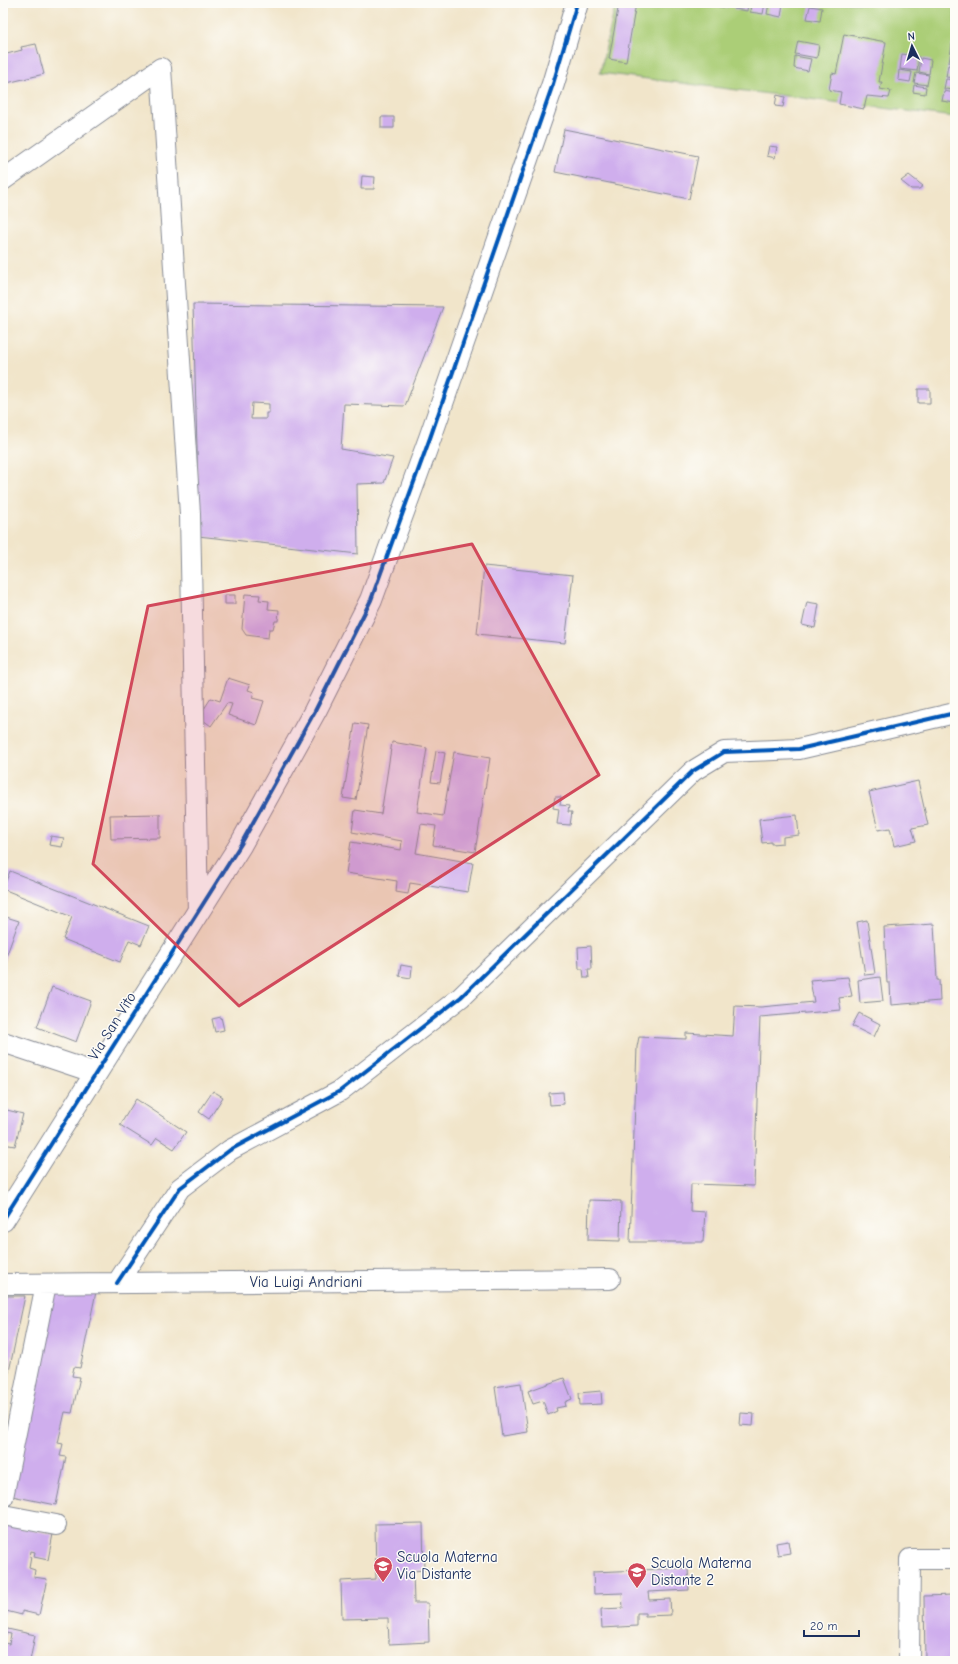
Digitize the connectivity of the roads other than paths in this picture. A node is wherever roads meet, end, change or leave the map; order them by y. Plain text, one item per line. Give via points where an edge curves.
1 (577, 3) edge
2 (3, 180) edge
3 (955, 714) edge
4 (198, 912) junction
5 (3, 1042) edge
6 (96, 1073) junction
7 (3, 1220) edge
8 (610, 1279) dead end
9 (117, 1283) junction
10 (3, 1284) edge
11 (46, 1284) junction
12 (3, 1497) edge
13 (3, 1515) edge
14 (56, 1525) dead end
15 (955, 1559) edge
16 (909, 1661) edge

1 - 4 street, Via San Vito via 553,84 371,600 315,711 241,844
2 - 4 street via 161,68 190,514
3 - 9 street via 799,749 724,752 694,771 461,997 340,1091 230,1150 180,1188
4 - 6 street, Via San Vito
5 - 6 street
6 - 7 street, Via San Vito
8 - 9 street, Via Luigi Andriani
9 - 11 street, Via Luigi Andriani
10 - 11 street, Via Luigi Andriani
11 - 12 street
13 - 14 street
15 - 16 street via 910,1559

